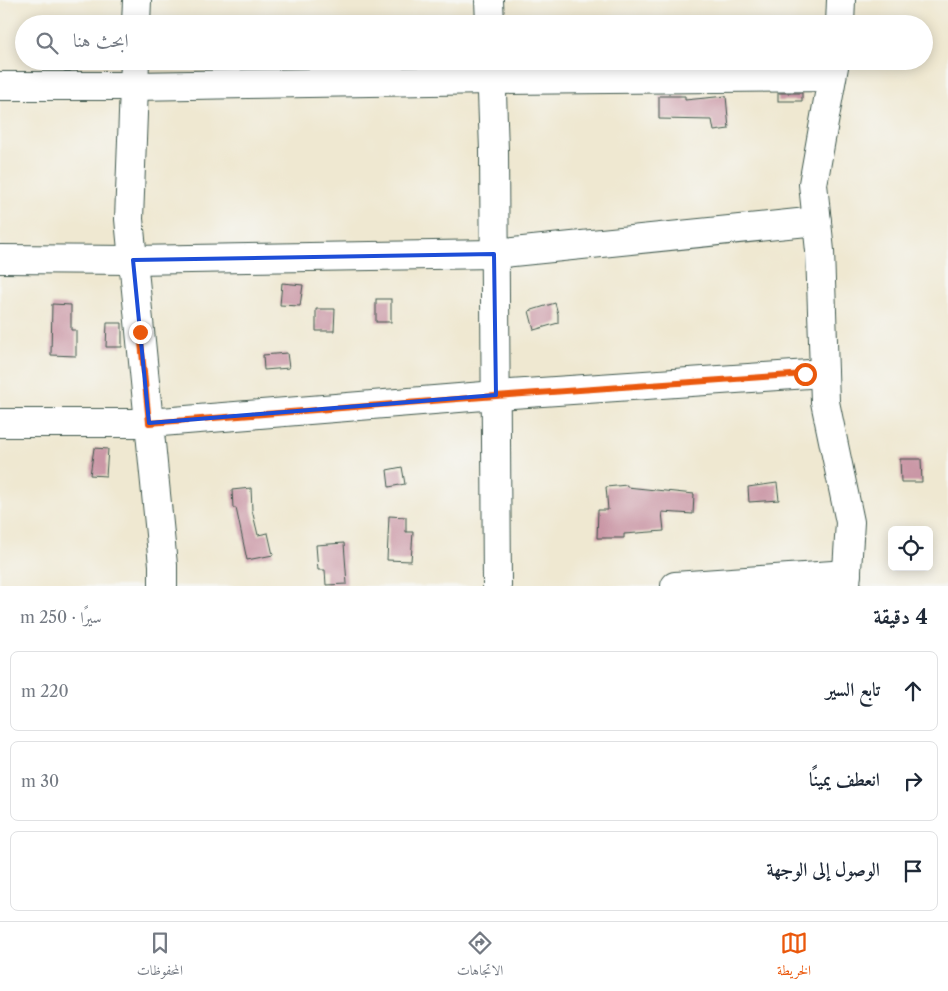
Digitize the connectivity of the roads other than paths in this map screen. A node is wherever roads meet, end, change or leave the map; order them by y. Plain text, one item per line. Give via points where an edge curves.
1 (137, 0) edge
2 (489, 0) edge
3 (841, 0) edge
4 (136, 15) edge
5 (490, 15) edge
6 (840, 15) edge
7 (662, 70) edge
8 (834, 70) edge
9 (491, 71) edge
10 (134, 74) edge
11 (0, 86) edge
12 (817, 220) junction
13 (494, 254) junction
14 (0, 259) edge
15 (133, 260) junction
16 (824, 373) junction
17 (496, 396) junction
18 (0, 423) edge
19 (149, 423) junction
20 (846, 580) edge
21 (163, 586) edge
22 (497, 586) edge
23 (675, 586) edge

1 - 4 street
2 - 5 street
3 - 6 street
7 - 9 street
8 - 12 street via 812,184
9 - 10 street
9 - 13 street
10 - 11 street
10 - 15 street via 129,219
12 - 13 street
12 - 16 street
13 - 15 street
13 - 17 street
14 - 15 street
15 - 19 street
16 - 17 street
16 - 20 street via 825,402 850,522
17 - 19 street
17 - 22 street
18 - 19 street
19 - 21 street
20 - 23 street

